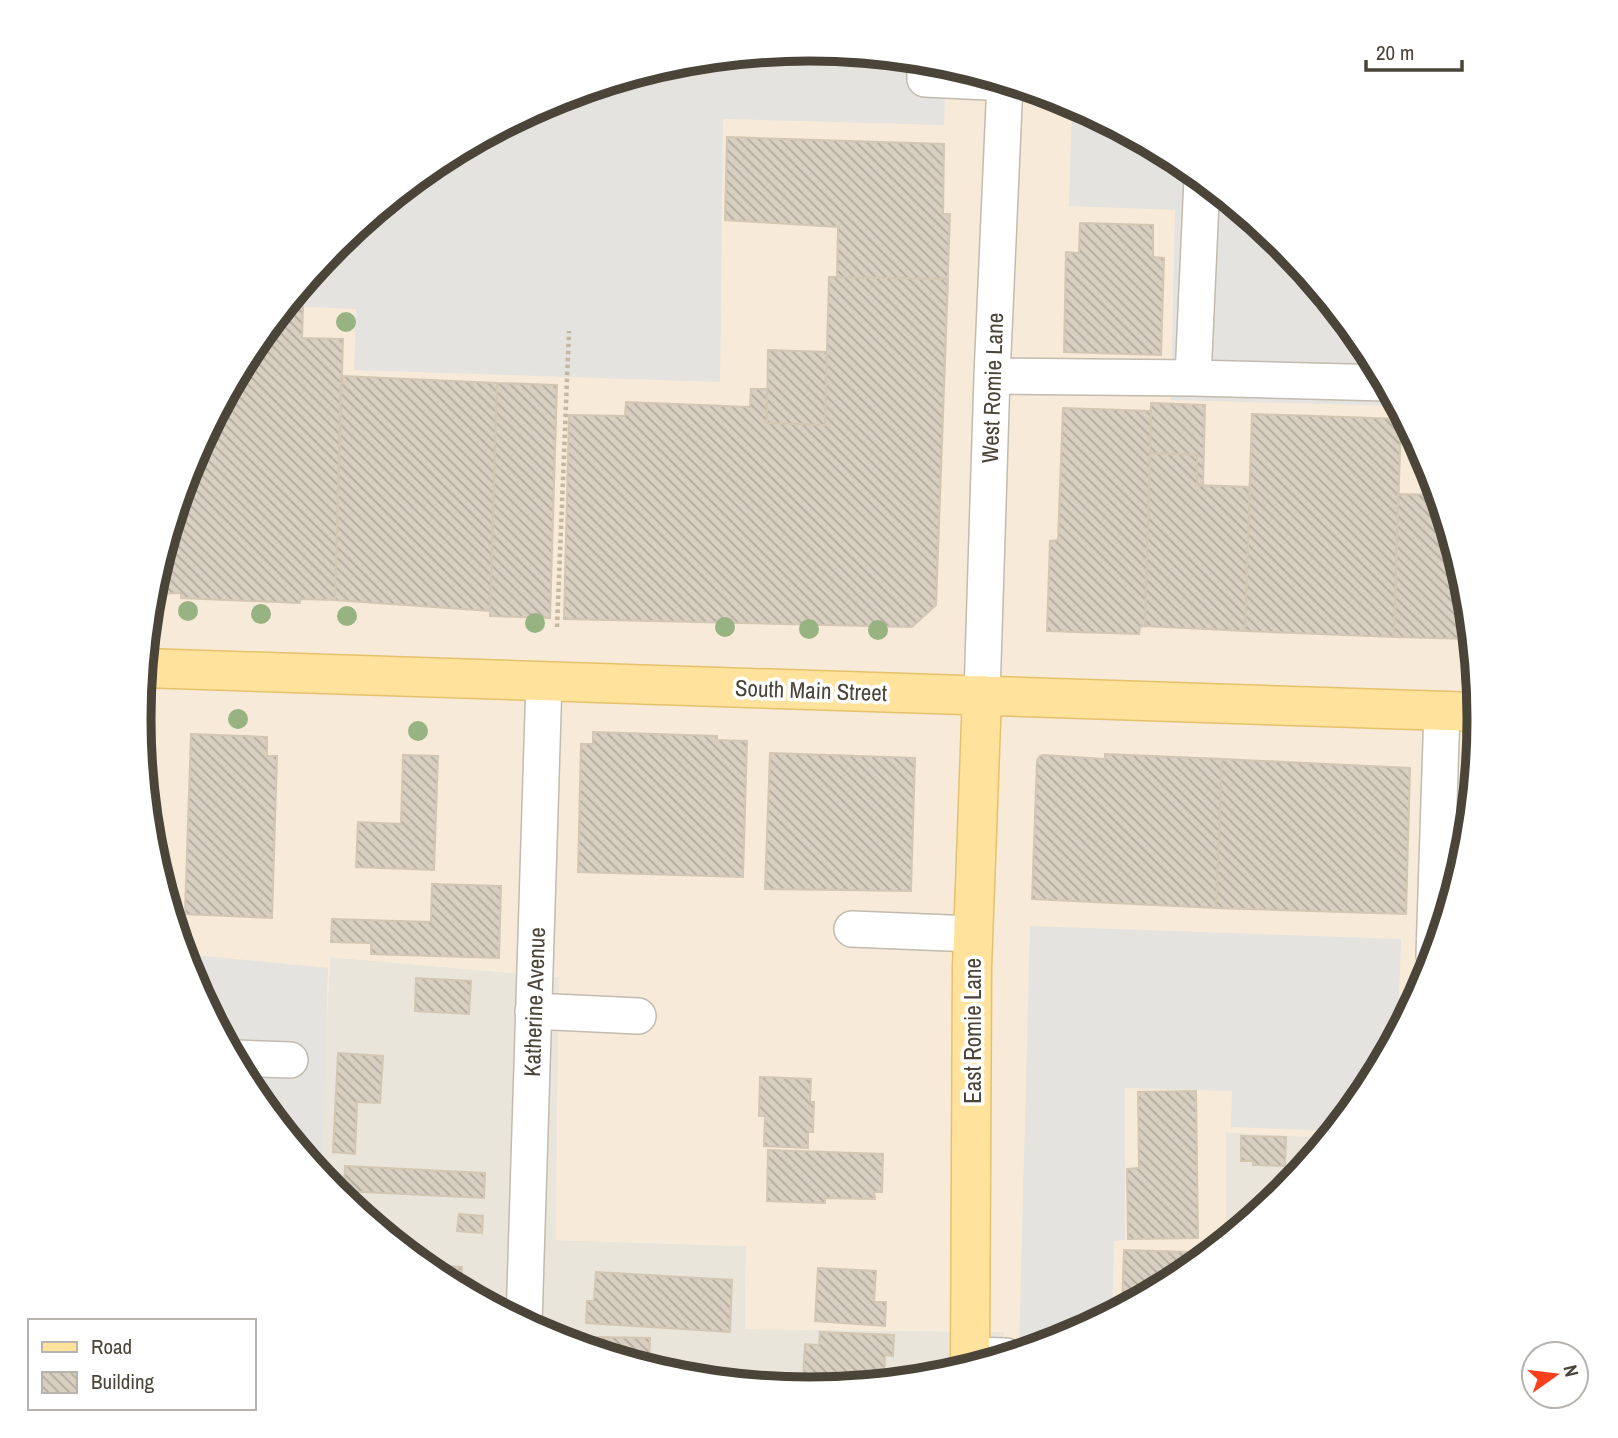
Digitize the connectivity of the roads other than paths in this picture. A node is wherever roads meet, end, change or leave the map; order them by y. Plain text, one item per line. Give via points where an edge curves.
1 (925, 72) edge
2 (964, 80) edge
3 (1006, 92) edge
4 (1201, 192) edge
5 (992, 376) junction
6 (1193, 378) junction
7 (1374, 383) edge
8 (154, 668) edge
9 (544, 681) junction
10 (982, 695) junction
11 (1460, 711) edge
12 (1439, 905) edge
13 (852, 929) dead end
14 (973, 934) junction
15 (533, 1010) junction
16 (638, 1016) dead end
17 (246, 1058) edge
18 (290, 1060) dead end
19 (521, 1311) edge
20 (982, 1353) edge

1 - 2 street via 925,79
3 - 5 street, West Romie Lane
4 - 6 street
5 - 6 street
5 - 10 street, West Romie Lane
6 - 7 street
8 - 9 main road, South Main Street
9 - 10 main road, South Main Street
9 - 15 street, Katherine Avenue
10 - 11 main road, South Main Street
10 - 14 main road, East Romie Lane
11 - 12 street
13 - 14 street
14 - 20 main road, East Romie Lane
15 - 16 street
15 - 19 street, Katherine Avenue
17 - 18 street

